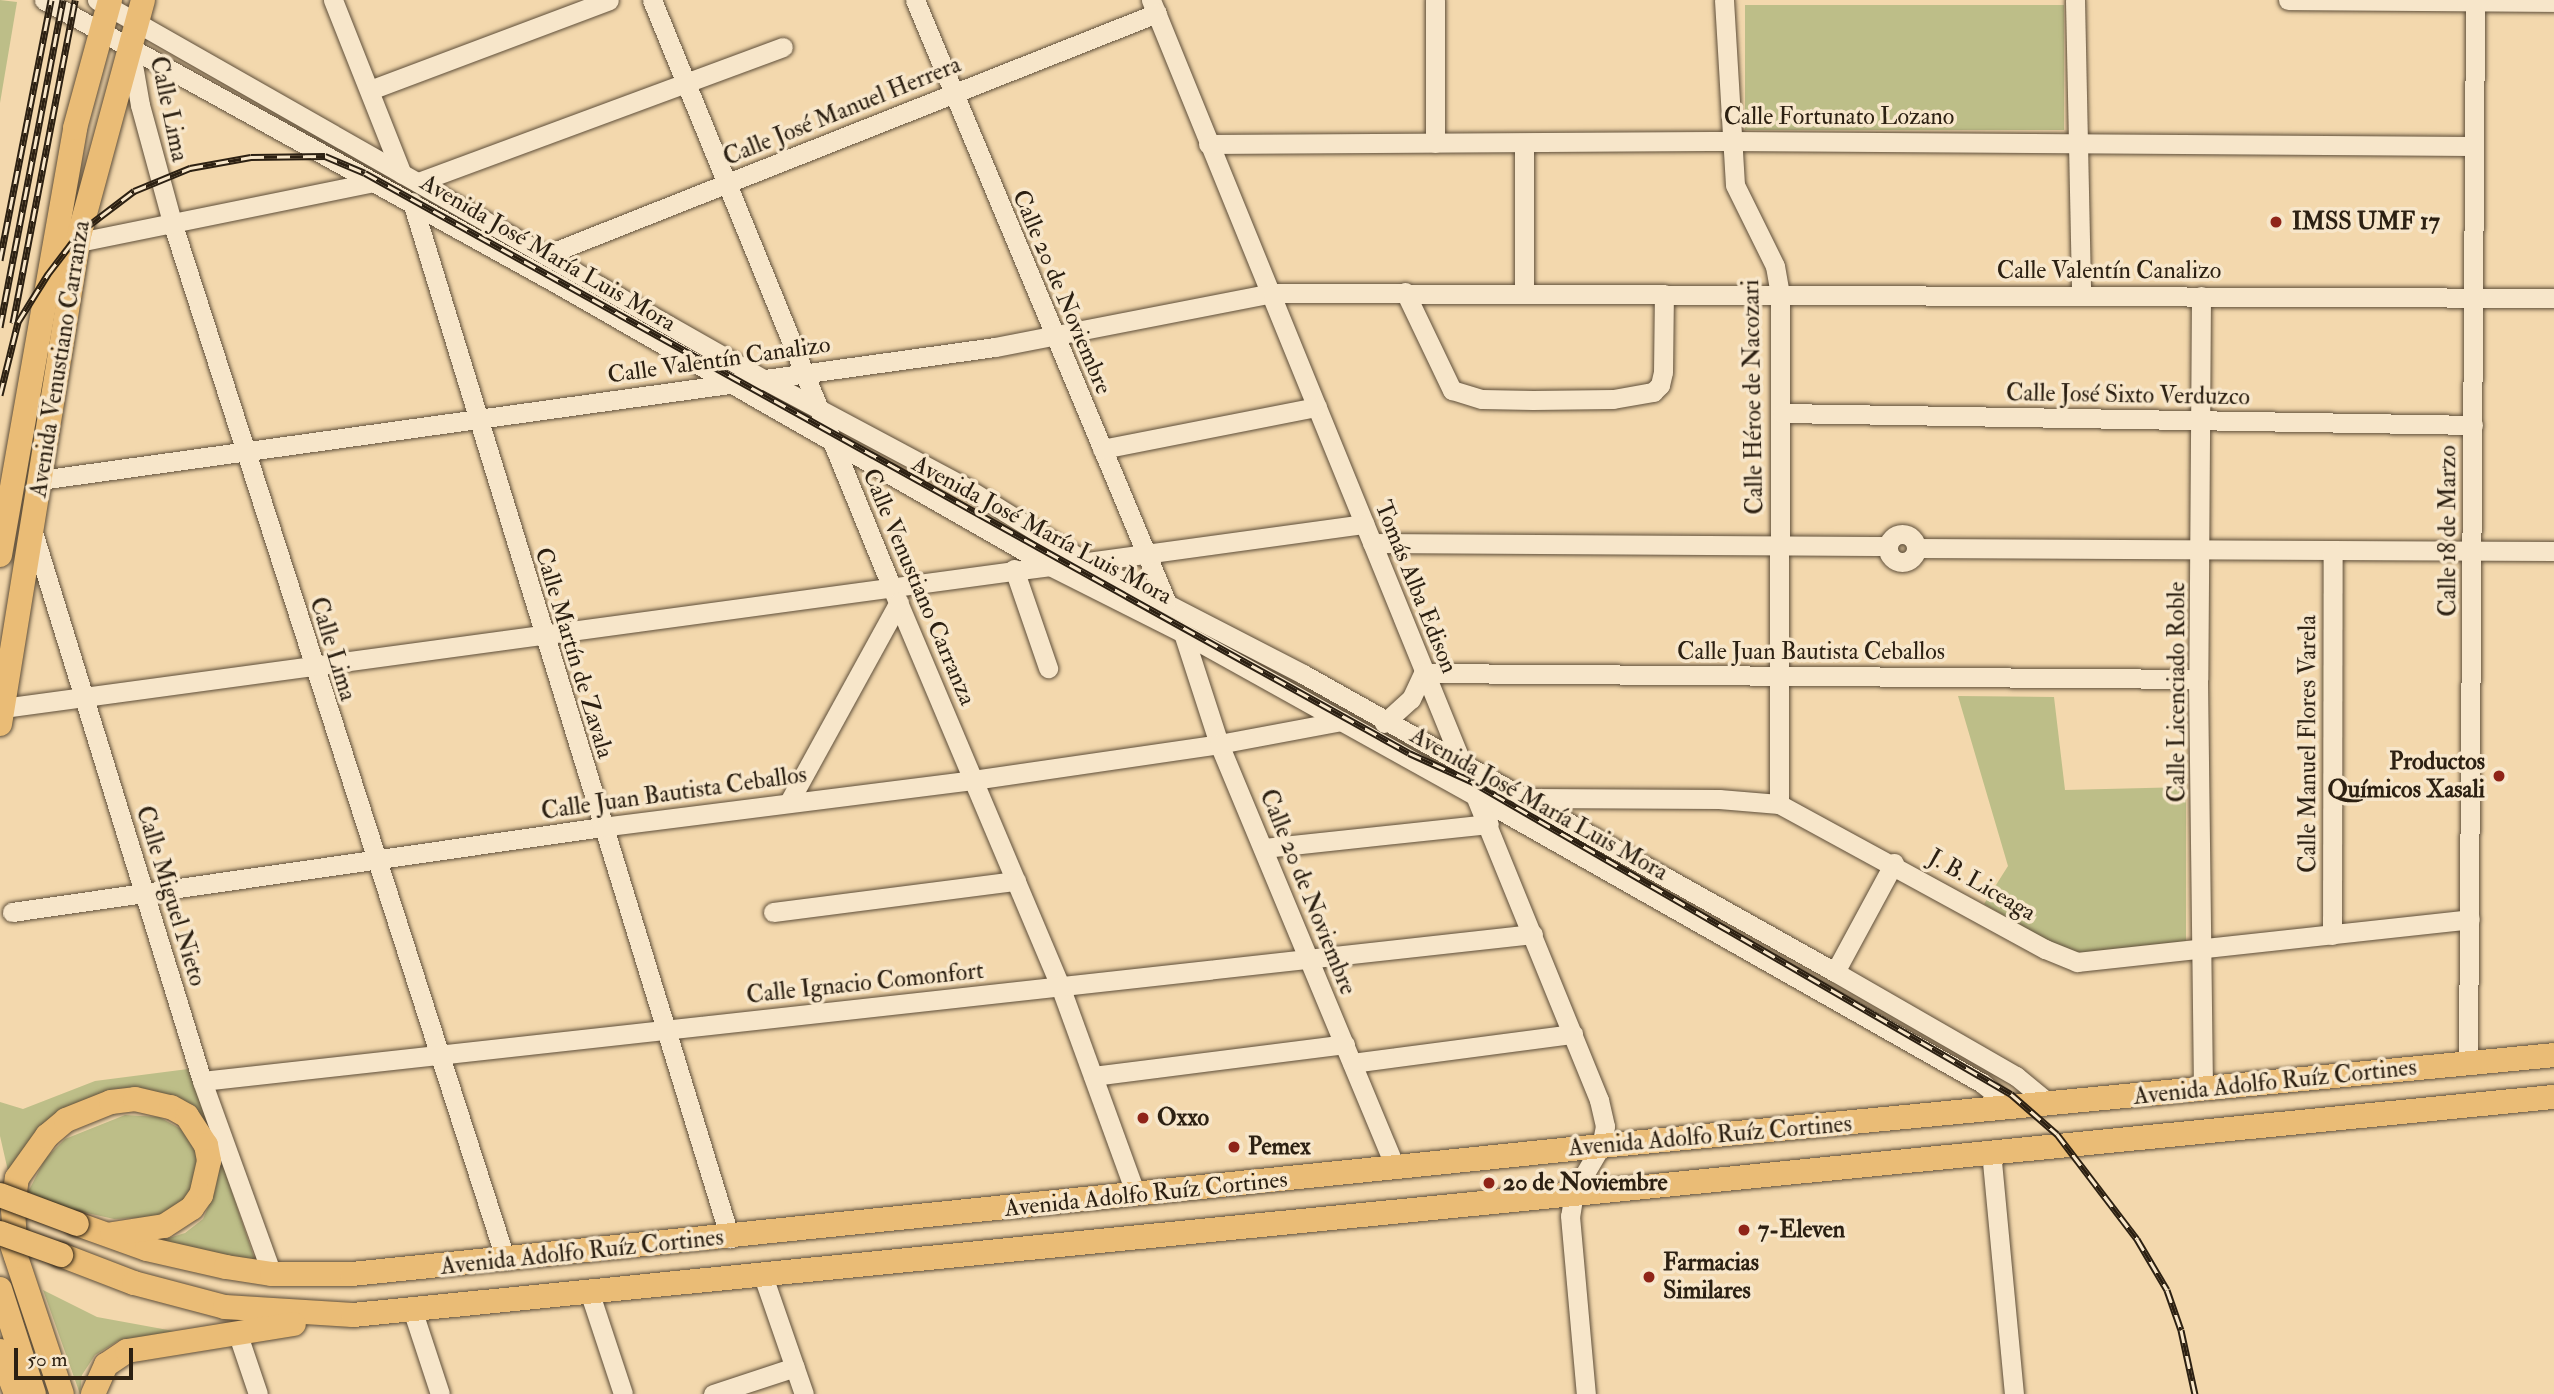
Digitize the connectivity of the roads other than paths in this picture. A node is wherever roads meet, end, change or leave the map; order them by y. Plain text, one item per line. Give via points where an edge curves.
1 (44, 0) edge
2 (333, 0) edge
3 (609, 0) edge
4 (652, 0) edge
5 (915, 0) edge
6 (1435, 0) edge
7 (1724, 0) edge
8 (2075, 0) edge
9 (2288, 0) edge
10 (2475, 1) edge
11 (105, 2) edge
12 (2554, 2) edge
13 (1154, 6) edge
14 (140, 12) edge
15 (101, 31) junction
16 (130, 47) junction
17 (783, 47) dead end
18 (689, 85) junction
19 (370, 90) junction
20 (953, 92) junction
21 (1729, 141) junction
22 (2076, 142) junction
23 (1435, 143) junction
24 (1208, 144) junction
25 (1524, 145) junction
26 (2471, 146) junction
27 (410, 178) junction
28 (373, 182) junction
29 (730, 184) junction
30 (412, 202) junction
31 (172, 222) junction
32 (79, 242) junction
33 (546, 255) junction
34 (51, 260) junction
35 (1405, 292) junction
36 (1524, 292) junction
37 (1273, 293) junction
38 (1664, 294) junction
39 (1780, 294) junction
40 (2081, 294) junction
41 (2201, 296) junction
42 (2554, 298) edge
43 (2474, 299) junction
44 (1052, 337) junction
45 (805, 372) junction
46 (762, 379) junction
47 (728, 385) junction
48 (1317, 407) junction
49 (820, 411) junction
50 (1782, 413) junction
51 (474, 417) junction
52 (2202, 422) junction
53 (2473, 425) junction
54 (831, 441) junction
55 (1102, 449) junction
56 (246, 451) junction
57 (40, 480) junction
58 (1364, 524) junction
59 (32, 528) junction
60 (1372, 543) junction
61 (1779, 548) junction
62 (2202, 549) junction
63 (2472, 551) junction
64 (2554, 551) edge
65 (1146, 553) junction
66 (2333, 553) junction
67 (0, 555) edge
68 (1086, 562) junction
69 (1050, 566) junction
70 (1014, 569) junction
71 (895, 595) junction
72 (1166, 601) junction
73 (1183, 633) junction
74 (544, 634) junction
75 (1048, 668) dead end
76 (314, 669) junction
77 (1423, 673) junction
78 (1780, 677) junction
79 (2198, 679) junction
80 (86, 700) junction
81 (1, 716) edge
82 (1342, 721) junction
83 (1384, 723) junction
84 (1219, 744) junction
85 (1466, 767) junction
86 (973, 780) junction
87 (1479, 798) junction
88 (1526, 798) junction
89 (789, 802) junction
90 (1779, 804) junction
91 (1489, 824) junction
92 (601, 827) junction
93 (1264, 848) junction
94 (374, 862) junction
95 (1894, 863) junction
96 (1016, 881) junction
97 (143, 894) junction
98 (12, 912) dead end
99 (772, 912) dead end
100 (2470, 919) junction
101 (1533, 934) junction
102 (2332, 934) junction
103 (2203, 949) junction
104 (1308, 959) junction
105 (1835, 972) junction
106 (1060, 986) junction
107 (664, 1030) junction
108 (1573, 1034) junction
109 (1345, 1044) junction
110 (438, 1055) junction
111 (2554, 1055) edge
112 (1352, 1063) junction
113 (2468, 1063) junction
114 (1093, 1076) junction
115 (202, 1081) junction
116 (2203, 1088) junction
117 (2554, 1097) edge
118 (2050, 1104) junction
119 (2013, 1108) junction
120 (1601, 1146) junction
121 (1991, 1151) junction
122 (1395, 1167) junction
123 (1574, 1192) junction
124 (0, 1195) edge
125 (1136, 1195) junction
126 (0, 1214) edge
127 (0, 1233) edge
128 (104, 1234) junction
129 (730, 1238) junction
130 (16, 1256) junction
131 (506, 1261) junction
132 (762, 1273) junction
133 (272, 1274) junction
134 (0, 1289) edge
135 (589, 1291) junction
136 (412, 1309) junction
137 (353, 1315) junction
138 (237, 1332) junction
139 (0, 1351) edge
140 (795, 1367) junction
141 (0, 1390) edge
142 (8, 1394) edge
143 (16, 1394) edge
144 (34, 1394) edge
145 (62, 1394) edge
146 (93, 1394) edge
147 (258, 1394) edge
148 (440, 1394) edge
149 (624, 1394) edge
150 (713, 1394) edge
151 (804, 1394) edge
152 (1586, 1394) edge
153 (2014, 1394) edge

1 - 15 street, Avenida José María Luis Mora
2 - 19 street
3 - 19 street
4 - 18 street, Calle Venustiano Carranza
5 - 20 street, Calle 20 de Noviembre
6 - 23 street
7 - 21 street, Calle Héroe de Nacozari
8 - 22 street
9 - 10 street
10 - 12 street
10 - 26 street, Calle 18 de Marzo
11 - 14 street, Avenida José María Luis Mora
11 - 15 main road, Avenida Venustiano Carranza
13 - 20 street, Calle José Manuel Herrera
13 - 24 street, Tomás Alba Edison
14 - 16 main road, Avenida Venustiano Carranza
14 - 27 street, Avenida José María Luis Mora
15 - 16 street, Avenida José María Luis Mora
15 - 34 main road, Avenida Venustiano Carranza via 75,128
16 - 28 street, Avenida José María Luis Mora
16 - 31 street, Calle Lima via 139,105
16 - 32 main road, Avenida Venustiano Carranza via 92,175
17 - 18 street
18 - 27 street
18 - 29 street, Calle Venustiano Carranza
19 - 27 street
20 - 29 street, Calle José Manuel Herrera
20 - 44 street, Calle 20 de Noviembre
21 - 22 street, Calle Fortunato Lozano
21 - 25 street, Calle Fortunato Lozano
21 - 39 street, Calle Héroe de Nacozari via 1735,185 1775,266
22 - 26 street, Calle Fortunato Lozano
22 - 40 street
23 - 24 street, Calle Fortunato Lozano
23 - 25 street, Calle Fortunato Lozano
24 - 37 street, Tomás Alba Edison
25 - 36 street
26 - 43 street, Calle 18 de Marzo
27 - 33 street, Avenida José María Luis Mora
28 - 30 street, Avenida José María Luis Mora
28 - 31 street
29 - 33 street, Calle José Manuel Herrera
29 - 45 street, Calle Venustiano Carranza
30 - 47 street, Avenida José María Luis Mora
30 - 51 street, Calle Martín de Zavala
31 - 32 street
31 - 56 street, Calle Lima
32 - 34 street
32 - 57 main road, Avenida Venustiano Carranza
33 - 46 street, Avenida José María Luis Mora
34 - 67 main road, Avenida Venustiano Carranza
35 - 36 street, Calle Valentín Canalizo
35 - 37 street, Calle Valentín Canalizo
35 - 38 street via 1452,390 1482,399 1533,400 1613,399 1653,392 1663,372
36 - 38 street, Calle Valentín Canalizo
37 - 44 street, Calle Valentín Canalizo
37 - 48 street, Tomás Alba Edison
38 - 39 street, Calle Valentín Canalizo
39 - 40 street, Calle Valentín Canalizo
39 - 50 street, Calle Héroe de Nacozari
40 - 41 street, Calle Valentín Canalizo
41 - 43 street, Calle Valentín Canalizo
41 - 52 street, Calle Licenciado Roble
42 - 43 street, Calle Valentín Canalizo
43 - 53 street, Calle 18 de Marzo
44 - 45 street, Calle Valentín Canalizo
44 - 55 street, Calle 20 de Noviembre
45 - 46 street, Calle Valentín Canalizo
45 - 49 street, Calle Venustiano Carranza
46 - 47 street, Calle Valentín Canalizo
46 - 49 street, Avenida José María Luis Mora
47 - 51 street, Calle Valentín Canalizo
47 - 54 street, Avenida José María Luis Mora
48 - 55 street
48 - 58 street, Tomás Alba Edison
49 - 54 street, Calle Venustiano Carranza
49 - 68 street, Avenida José María Luis Mora via 965,487
50 - 52 street, Calle José Sixto Verduzco
50 - 61 street, Calle Héroe de Nacozari
51 - 56 street, Calle Valentín Canalizo
51 - 74 street, Calle Martín de Zavala
52 - 53 street, Calle José Sixto Verduzco
52 - 62 street, Calle Licenciado Roble
53 - 63 street, Calle 18 de Marzo
54 - 69 street, Avenida José María Luis Mora
54 - 71 street, Calle Venustiano Carranza
55 - 65 street, Calle 20 de Noviembre
56 - 57 street, Calle Valentín Canalizo
56 - 76 street, Calle Lima
57 - 59 main road, Avenida Venustiano Carranza
58 - 60 street, Tomás Alba Edison
58 - 65 street
59 - 80 street, Calle Miguel Nieto
59 - 81 main road, Avenida Venustiano Carranza
60 - 61 street
60 - 77 street, Tomás Alba Edison
61 - 62 street via 1888,546 1889,556 1898,562 1912,558 1916,548
61 - 78 street, Calle Héroe de Nacozari
62 - 66 street
62 - 79 street, Calle Licenciado Roble
63 - 64 street
63 - 66 street
63 - 100 street, Calle 18 de Marzo
65 - 68 street
65 - 72 street, Calle 20 de Noviembre
66 - 102 street, Calle Manuel Flores Varela
68 - 72 street, Avenida José María Luis Mora
69 - 70 street
69 - 73 street, Avenida José María Luis Mora
70 - 71 street
70 - 75 street
71 - 74 street
71 - 86 street, Calle Venustiano Carranza
71 - 89 street
72 - 83 street, Avenida José María Luis Mora
73 - 82 street, Avenida José María Luis Mora
73 - 84 street, Calle 20 de Noviembre
74 - 76 street
74 - 92 street, Calle Martín de Zavala
76 - 80 street
76 - 94 street, Calle Lima
77 - 78 street, Calle Juan Bautista Ceballos
77 - 83 street via 1411,699
77 - 85 street, Tomás Alba Edison
78 - 79 street, Calle Juan Bautista Ceballos
78 - 90 street, Calle Héroe de Nacozari
79 - 103 street, Calle Licenciado Roble
80 - 81 street
80 - 97 street, Calle Miguel Nieto
82 - 84 street, Calle Juan Bautista Ceballos
82 - 87 street, Avenida José María Luis Mora
83 - 85 street, Avenida José María Luis Mora
84 - 86 street, Calle Juan Bautista Ceballos
84 - 93 street, Calle 20 de Noviembre
85 - 87 street, Tomás Alba Edison
85 - 88 street, Avenida José María Luis Mora
86 - 89 street, Calle Juan Bautista Ceballos
86 - 96 street, Calle Venustiano Carranza
87 - 88 street, J. B. Liceaga
87 - 91 street, Tomás Alba Edison
87 - 119 street, Avenida José María Luis Mora via 1982,1083
88 - 90 street, J. B. Liceaga via 1719,799
88 - 105 street, Avenida José María Luis Mora
89 - 92 street, Calle Juan Bautista Ceballos
90 - 95 street, J. B. Liceaga
91 - 93 street
91 - 101 street, Tomás Alba Edison
92 - 94 street, Calle Juan Bautista Ceballos
92 - 107 street, Calle Martín de Zavala
93 - 104 street, Calle 20 de Noviembre
94 - 97 street, Calle Juan Bautista Ceballos
94 - 110 street, Calle Lima
95 - 103 street, J. B. Liceaga via 2065,959 2090,962
95 - 105 street
96 - 99 street
96 - 106 street, Calle Venustiano Carranza
97 - 98 street, Calle Juan Bautista Ceballos
97 - 115 street, Calle Miguel Nieto
100 - 102 street, J. B. Liceaga
100 - 113 street, Calle 18 de Marzo
101 - 104 street, Calle Ignacio Comonfort
101 - 108 street, Tomás Alba Edison
102 - 103 street, J. B. Liceaga
103 - 116 street, Calle Licenciado Roble
104 - 106 street, Calle Ignacio Comonfort
104 - 109 street, Calle 20 de Noviembre
105 - 118 street, Avenida José María Luis Mora via 2016,1076
106 - 107 street, Calle Ignacio Comonfort
106 - 114 street, Calle Venustiano Carranza
107 - 110 street, Calle Ignacio Comonfort
107 - 129 street, Calle Martín de Zavala
108 - 112 street
108 - 120 street, Tomás Alba Edison via 1603,1116
109 - 112 street, Calle 20 de Noviembre
109 - 114 street
110 - 115 street, Calle Ignacio Comonfort
110 - 131 street, Calle Lima
111 - 113 main road, Avenida Adolfo Ruíz Cortines
112 - 122 street, Calle 20 de Noviembre
113 - 116 main road, Avenida Adolfo Ruíz Cortines
114 - 125 street, Calle Venustiano Carranza
115 - 133 street, Calle Miguel Nieto
116 - 118 main road, Avenida Adolfo Ruíz Cortines
117 - 121 main road, Avenida Adolfo Ruíz Cortines
118 - 119 main road, Avenida Adolfo Ruíz Cortines
119 - 120 main road, Avenida Adolfo Ruíz Cortines
120 - 122 main road, Avenida Adolfo Ruíz Cortines
120 - 123 street, Tomás Alba Edison
121 - 123 main road, Avenida Adolfo Ruíz Cortines
121 - 153 street
122 - 125 main road, Avenida Adolfo Ruíz Cortines
123 - 132 main road, Avenida Adolfo Ruíz Cortines
123 - 152 street via 1569,1232
124 - 128 main road, Avenida Adolfo Ruíz Cortines, bridge
125 - 129 main road, Avenida Adolfo Ruíz Cortines
126 - 130 main road
127 - 137 main road, Avenida Adolfo Ruíz Cortines, bridge via 134,1283 225,1307
128 - 130 main road via 164,1226 197,1202 209,1161 199,1129 187,1116 156,1101 135,1099 90,1108 66,1120 33,1152 18,1178 13,1209
128 - 133 main road, Avenida Adolfo Ruíz Cortines via 188,1260
129 - 131 main road, Avenida Adolfo Ruíz Cortines
130 - 145 main road
131 - 133 main road, Avenida Adolfo Ruíz Cortines via 340,1275
132 - 135 main road, Avenida Adolfo Ruíz Cortines
132 - 140 street
134 - 144 main road
135 - 136 main road, Avenida Adolfo Ruíz Cortines
135 - 149 street
136 - 137 main road, Avenida Adolfo Ruíz Cortines
136 - 148 street
137 - 138 main road
138 - 146 main road via 127,1351 106,1365
138 - 147 street
139 - 143 main road
140 - 150 street
140 - 151 street
141 - 142 main road

